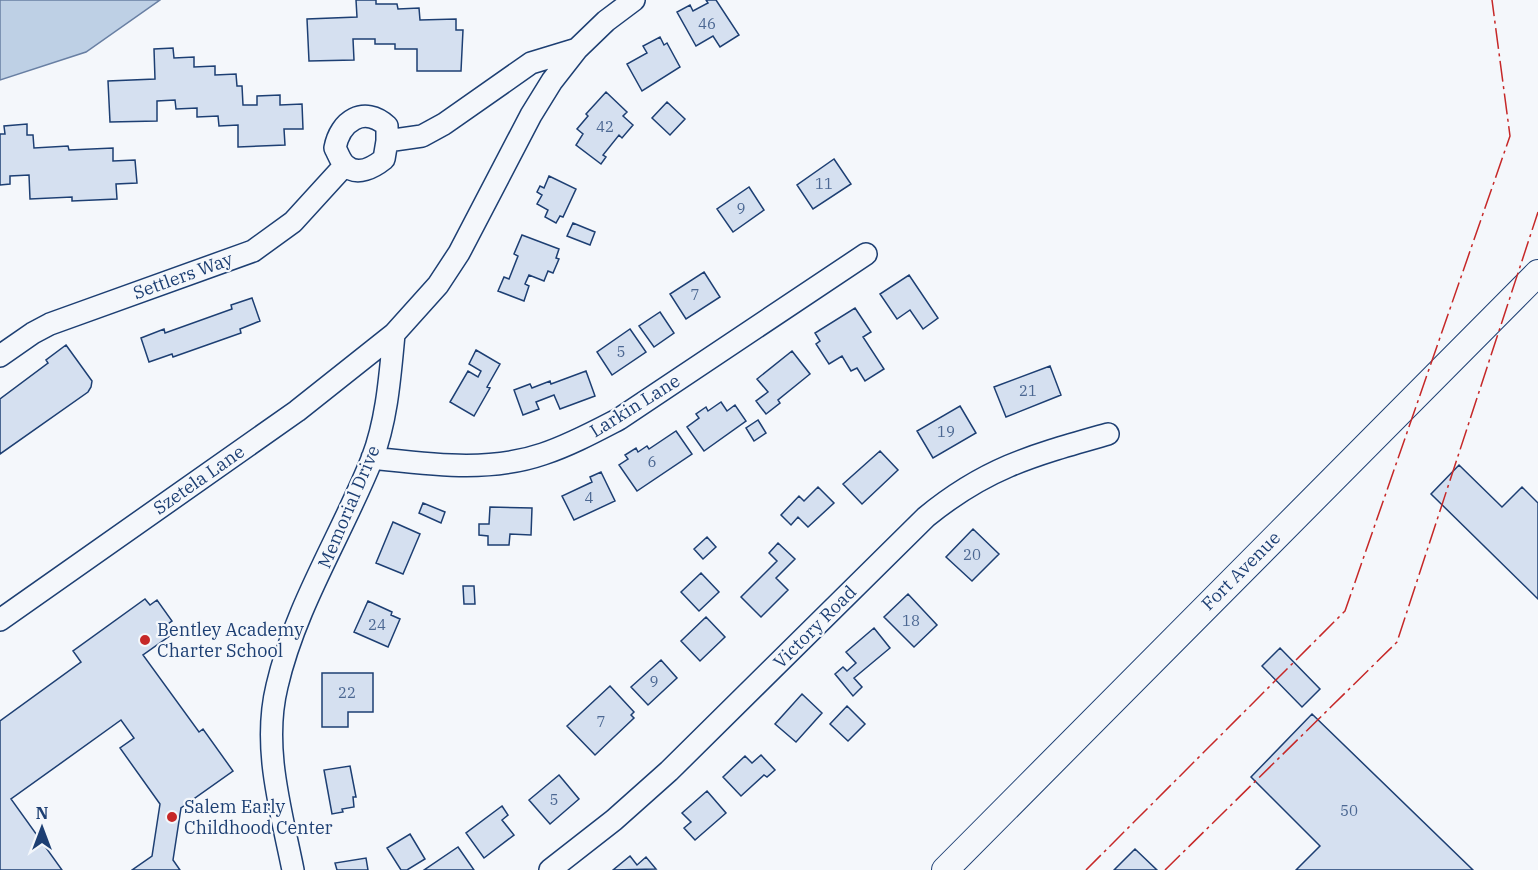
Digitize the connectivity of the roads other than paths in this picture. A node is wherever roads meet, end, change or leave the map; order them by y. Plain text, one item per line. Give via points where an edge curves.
1 (634, 0) edge
2 (577, 50) junction
3 (387, 141) junction
4 (345, 165) junction
5 (866, 254) dead end
6 (1538, 273) edge
7 (394, 334) junction
8 (0, 356) edge
9 (1108, 434) dead end
10 (372, 458) junction
11 (0, 620) edge
12 (293, 870) edge
13 (550, 870) edge
14 (945, 870) edge

1 - 2 street
2 - 3 street via 531,63 422,136
2 - 7 street via 531,115 454,261
3 - 4 street via 384,159 375,166 364,171
3 - 4 street via 387,126 378,118 360,117 346,123 335,148
4 - 8 street, Settlers Way via 293,222 253,251 50,324
5 - 10 street, Larkin Lane via 619,419 580,440 542,455 504,463 469,466
6 - 14 street, Fort Avenue
7 - 10 street, Memorial Drive via 390,381
7 - 11 street, Szetela Lane via 281,423
9 - 13 street, Victory Road via 1035,454 951,496 669,771
10 - 12 street, Memorial Drive via 290,642 276,687 272,731 275,780

